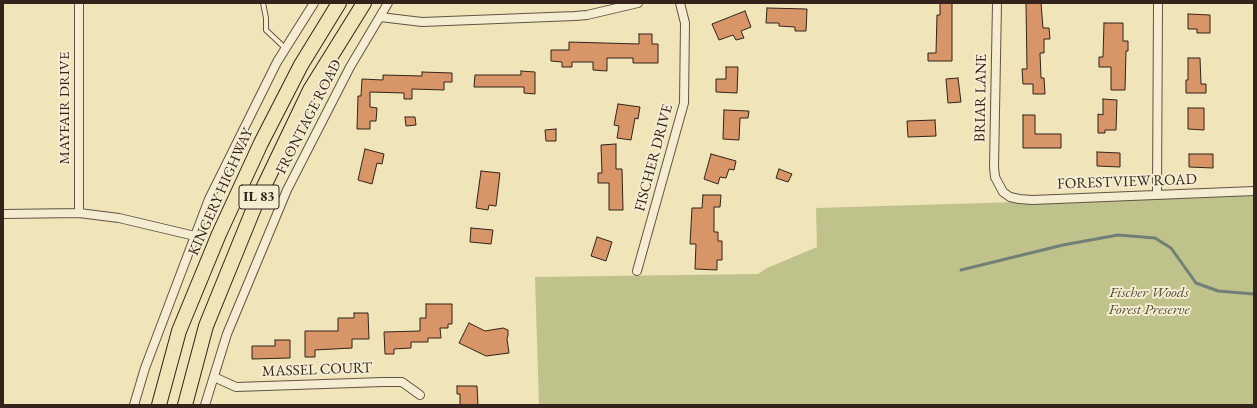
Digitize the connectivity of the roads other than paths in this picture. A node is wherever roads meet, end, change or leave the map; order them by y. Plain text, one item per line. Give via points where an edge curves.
1 (79, 3) edge
2 (263, 3) edge
3 (314, 3) edge
4 (339, 3) edge
5 (364, 3) edge
6 (388, 3) edge
7 (638, 3) edge
8 (680, 3) edge
9 (997, 3) edge
10 (1158, 3) edge
11 (380, 17) junction
12 (285, 49) junction
13 (1254, 191) edge
14 (1003, 192) joint
15 (1157, 195) junction
16 (79, 213) junction
17 (3, 214) edge
18 (195, 236) junction
19 (637, 271) dead end
20 (214, 377) junction
21 (420, 395) dead end
22 (134, 405) edge
23 (159, 405) edge
24 (186, 405) edge
25 (205, 405) edge

1 - 16 street, MAYFAIR DRIVE
2 - 12 lane via 266,30
3 - 12 street
4 - 23 highway, KINGERY HIGHWAY / IL 83 via 301,65 219,234 179,331
5 - 24 highway, IL 83 via 310,90 256,203 206,326
6 - 11 street, FRONTAGE ROAD
7 - 11 street via 575,16 422,22
8 - 19 street, FISCHER DRIVE via 685,23 684,103
9 - 14 street, BRIAR LANE via 994,167 995,177
10 - 15 street
11 - 20 street, FRONTAGE ROAD via 350,67 286,190 227,334
12 - 18 street via 209,199
13 - 15 street, FORESTVIEW ROAD
14 - 15 street, FORESTVIEW ROAD via 1010,197 1025,200
16 - 17 street
16 - 18 street via 119,218
18 - 22 street via 145,368
20 - 21 street, MASSEL COURT via 236,387 402,382
20 - 25 street, FRONTAGE ROAD

